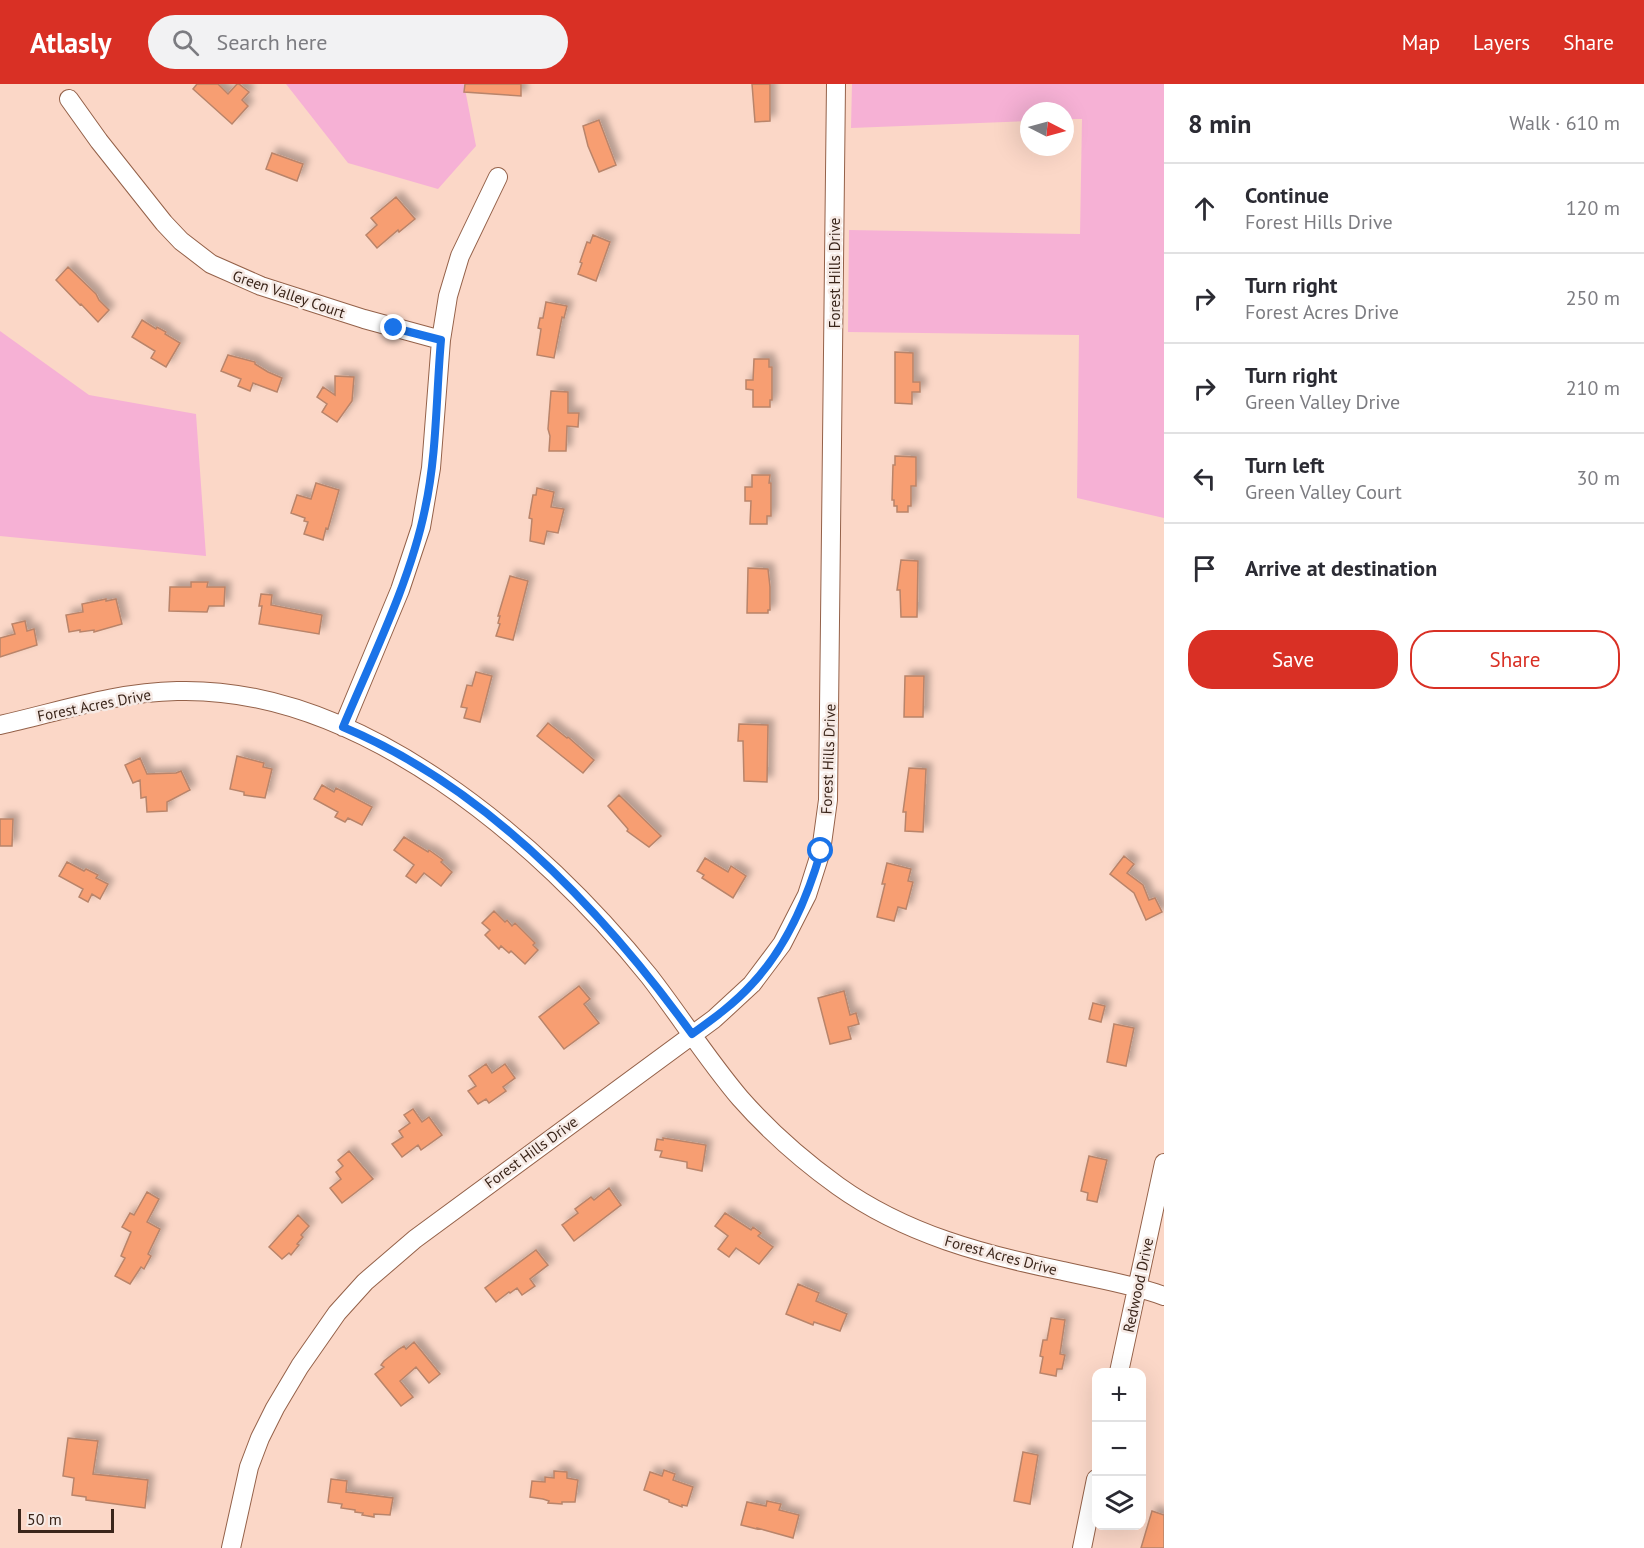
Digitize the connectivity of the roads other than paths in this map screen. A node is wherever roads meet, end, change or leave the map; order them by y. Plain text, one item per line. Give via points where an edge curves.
1 (836, 84) edge
2 (69, 99) dead end
3 (498, 177) dead end
4 (441, 340) junction
5 (0, 725) edge
6 (343, 727) junction
7 (692, 1034) junction
8 (1164, 1163) edge
9 (1138, 1286) junction
10 (1164, 1296) edge
11 (1120, 1368) edge
12 (1092, 1499) edge
13 (231, 1548) edge
14 (1082, 1548) edge

1 - 7 street, Forest Hills Drive via 825,828 807,895 782,944 752,984
2 - 4 street, Green Valley Court via 164,223 211,264 243,280 300,299
3 - 4 street via 460,256
4 - 6 street via 431,468 421,528 400,590
5 - 6 street, Forest Acres Drive via 132,695 190,691 264,701
6 - 7 street, Forest Acres Drive via 445,784 526,848 613,934
7 - 9 street, Forest Acres Drive via 772,1132 842,1189 881,1213 970,1249
7 - 13 street, Forest Hills Drive via 422,1233 350,1297 318,1339 267,1422 249,1467
8 - 9 street, Redwood Drive
9 - 10 street, Forest Acres Drive
9 - 11 street, Redwood Drive
12 - 14 street

